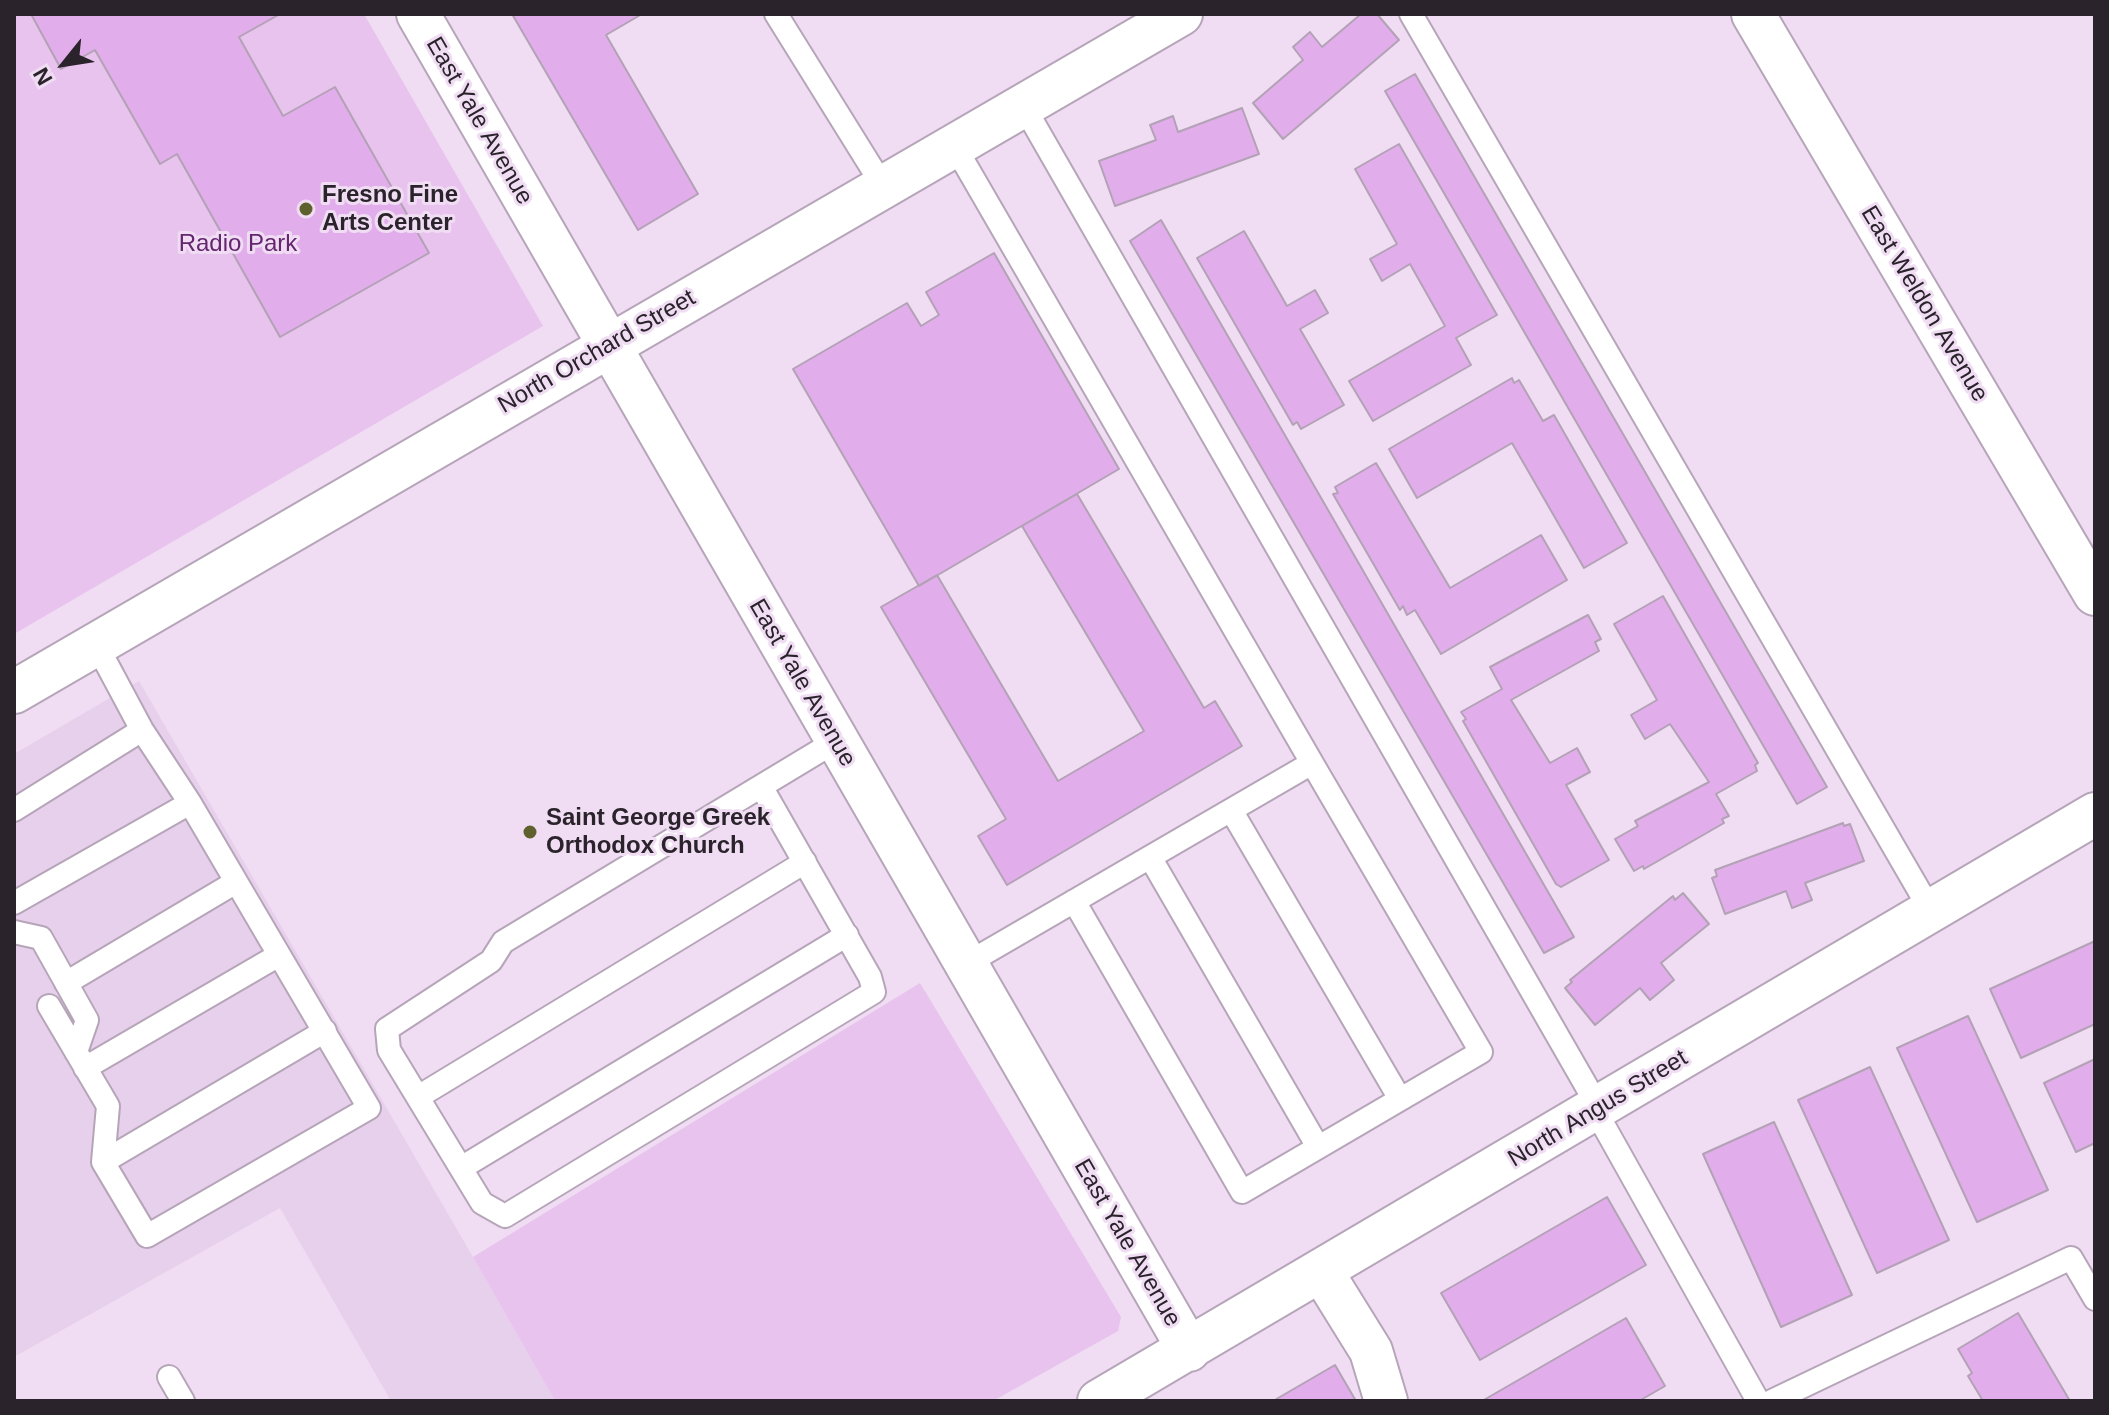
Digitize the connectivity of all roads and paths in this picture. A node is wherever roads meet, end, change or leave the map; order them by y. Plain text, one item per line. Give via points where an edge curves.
1 (418, 14) edge
2 (776, 14) edge
3 (1181, 14) edge
4 (1411, 14) edge
5 (1753, 14) edge
6 (1023, 105) junction
7 (954, 145) junction
8 (883, 186) junction
9 (607, 345) junction
10 (2095, 594) edge
11 (96, 644) junction
12 (14, 692) edge
13 (142, 730) junction
14 (836, 741) junction
15 (1312, 763) junction
16 (762, 788) junction
17 (190, 803) junction
18 (14, 810) edge
19 (1231, 810) junction
20 (2095, 814) edge
21 (1150, 857) junction
22 (805, 862) junction
23 (236, 882) junction
24 (1074, 901) junction
25 (14, 903) edge
26 (1931, 911) junction
27 (847, 935) junction
28 (15, 944) edge
29 (279, 955) junction
30 (966, 964) junction
31 (66, 983) junction
32 (49, 1006) dead end
33 (325, 1031) junction
34 (80, 1060) junction
35 (418, 1097) junction
36 (1400, 1099) junction
37 (1597, 1109) junction
38 (1318, 1147) junction
39 (103, 1162) junction
40 (461, 1168) junction
41 (1322, 1272) junction
42 (2095, 1299) edge
43 (1189, 1350) junction
44 (169, 1377) dead end
45 (183, 1401) edge
46 (1099, 1401) edge
47 (1386, 1401) edge
48 (1758, 1401) edge
49 (1772, 1401) edge

1 - 9 street, East Yale Avenue
2 - 8 lane
3 - 6 street, North Orchard Street
4 - 26 lane
5 - 10 street, East Weldon Avenue
6 - 7 street, North Orchard Street
6 - 37 lane
7 - 8 street, North Orchard Street
7 - 15 lane
8 - 9 street, North Orchard Street
9 - 11 street, North Orchard Street
9 - 14 street, East Yale Avenue
11 - 12 street, North Orchard Street
11 - 13 lane
13 - 17 lane
13 - 18 lane
14 - 16 lane
14 - 30 street, East Yale Avenue
15 - 19 lane
15 - 36 lane via 1481,1052
16 - 22 lane
16 - 35 lane via 503,942 491,961 387,1029 389,1050
17 - 23 lane
17 - 25 lane
19 - 21 lane
19 - 36 lane
20 - 26 street, North Angus Street
21 - 24 lane
21 - 38 lane
22 - 27 lane
22 - 35 lane
23 - 29 lane
23 - 31 lane
24 - 30 lane
24 - 38 lane via 1242,1192
26 - 37 street, North Angus Street
27 - 40 lane
27 - 40 lane via 874,992 555,1186 505,1216 482,1203
28 - 31 lane via 41,938
29 - 33 lane
29 - 34 lane
30 - 43 street, East Yale Avenue
31 - 34 lane via 87,1020
32 - 34 lane
33 - 39 lane
33 - 39 lane via 369,1108 147,1236
34 - 39 lane via 108,1106
35 - 40 lane
36 - 38 lane
37 - 41 street, North Angus Street
37 - 48 lane
41 - 43 street, North Angus Street
41 - 47 street via 1371,1351
42 - 49 lane via 2071,1258
43 - 46 street, North Angus Street
44 - 45 lane

